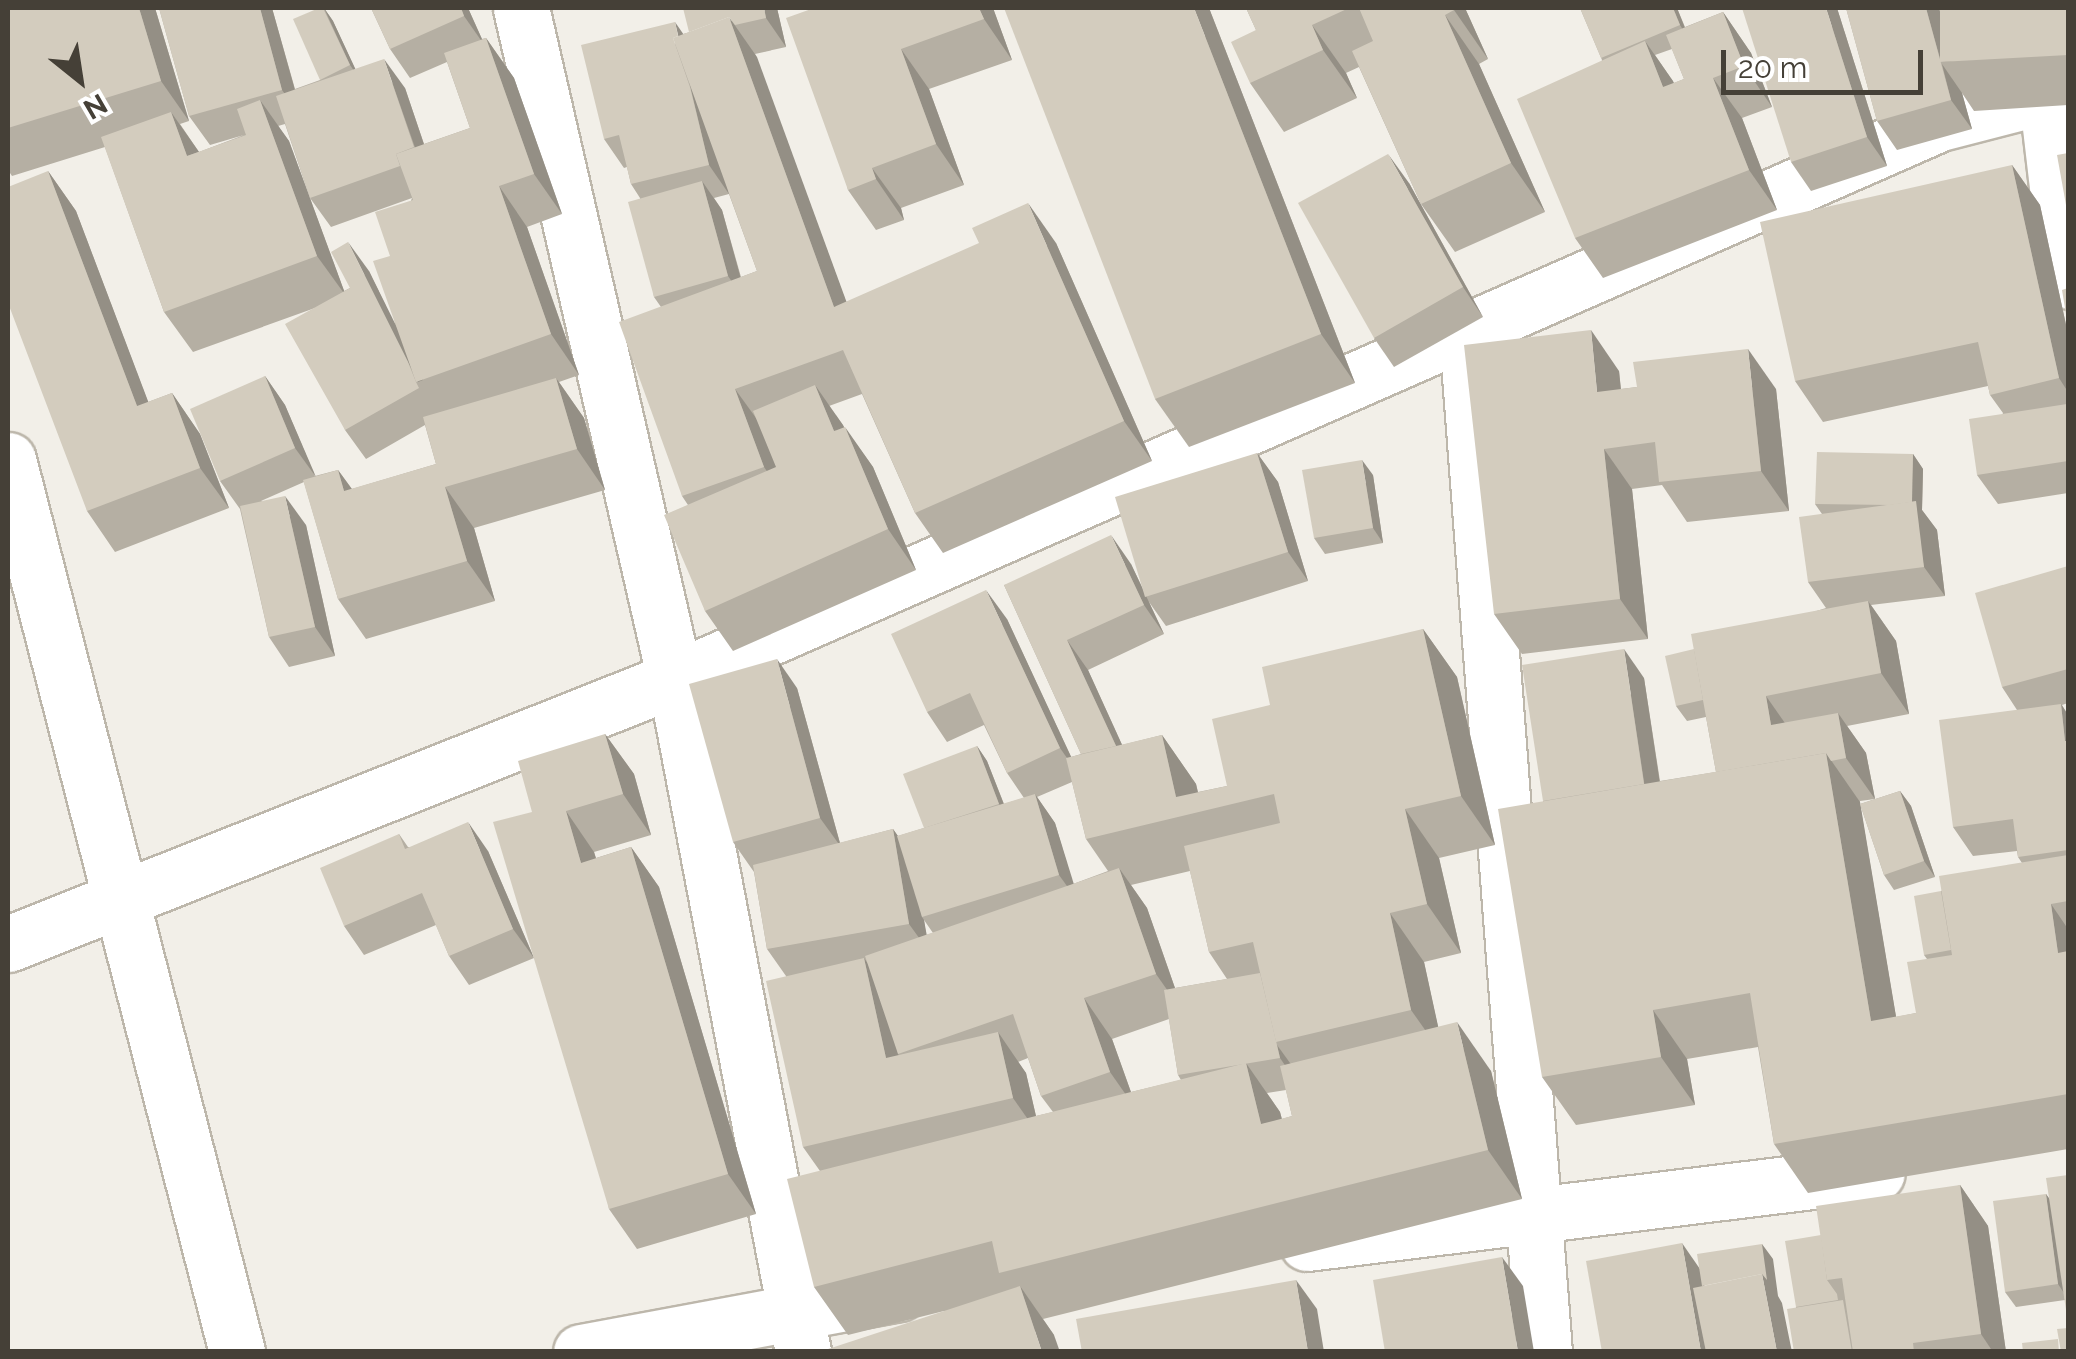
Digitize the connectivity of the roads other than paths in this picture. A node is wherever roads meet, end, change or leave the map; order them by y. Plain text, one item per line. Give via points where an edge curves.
1 (521, 8) edge
2 (2057, 92) edge
3 (2068, 280) edge
4 (1466, 330) junction
5 (8, 460) edge
6 (674, 679) junction
7 (127, 897) junction
8 (8, 944) edge
9 (1930, 1166) edge
10 (1535, 1216) junction
11 (1263, 1249) edge
12 (952, 1287) edge
13 (800, 1329) edge
14 (237, 1352) edge
15 (581, 1352) edge
16 (1544, 1352) edge

1 - 6 street
2 - 3 street
2 - 4 street via 1940,123
4 - 6 street
4 - 10 street
5 - 7 street
6 - 7 street
6 - 13 street
7 - 8 street
7 - 14 street
9 - 10 street
10 - 11 street
10 - 16 street
12 - 13 street
13 - 15 street

